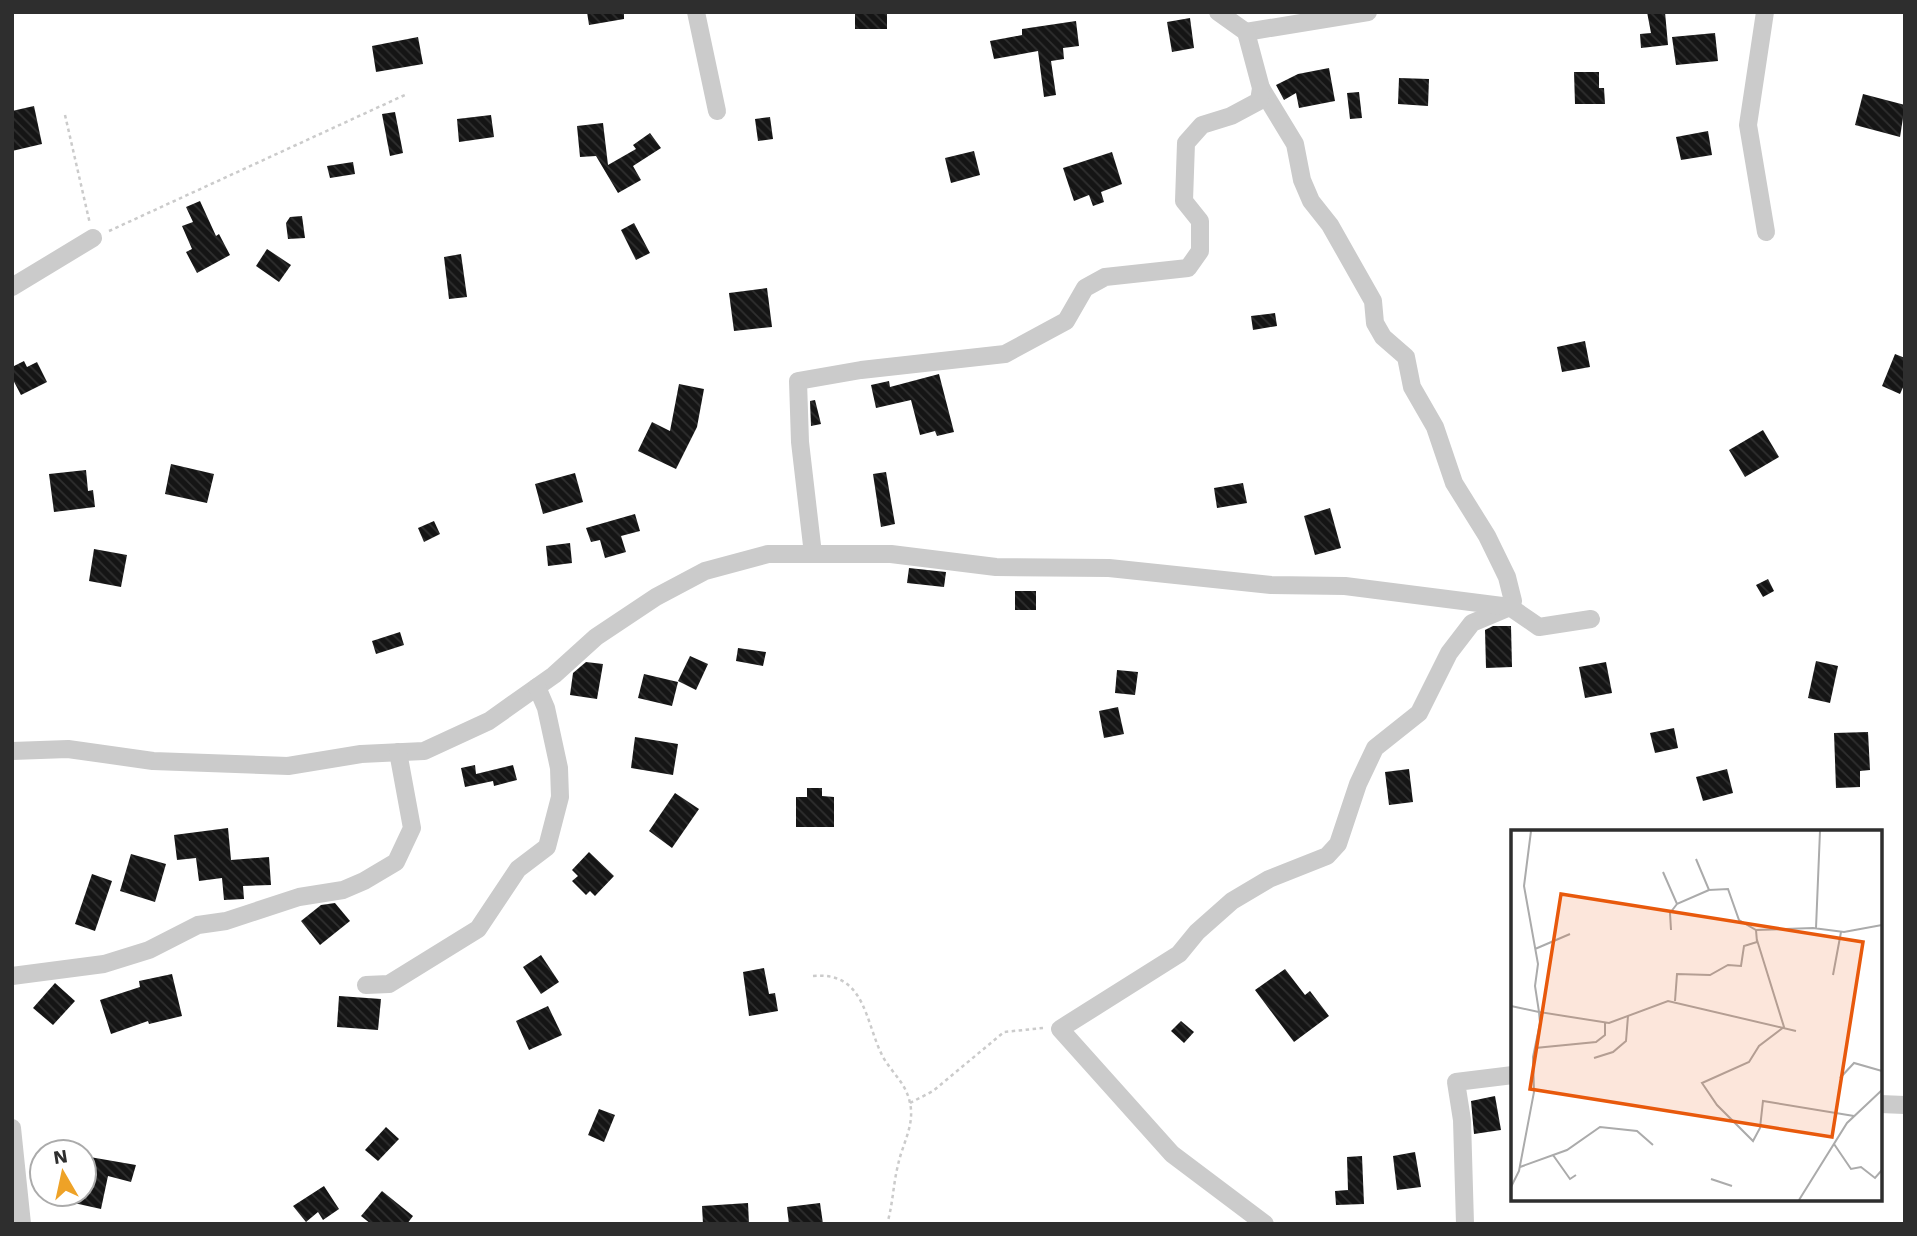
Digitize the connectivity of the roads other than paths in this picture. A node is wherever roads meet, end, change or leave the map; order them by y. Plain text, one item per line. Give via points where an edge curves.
1 (696, 12) edge
2 (1218, 12) edge
3 (1368, 12) edge
4 (1765, 12) edge
5 (1246, 32) junction
6 (1261, 88) junction
7 (717, 111) dead end
8 (1766, 232) dead end
9 (93, 238) road end
10 (12, 286) edge
11 (813, 554) junction
12 (1510, 607) junction
13 (1591, 619) dead end
14 (537, 687) junction
15 (12, 751) edge
16 (398, 752) junction
17 (12, 976) edge
18 (366, 985) dead end
19 (1511, 1075) edge
20 (1882, 1104) edge
21 (1905, 1105) edge
22 (12, 1128) edge
23 (22, 1224) edge
24 (1265, 1224) edge
25 (1465, 1224) edge

1 - 7 street
2 - 5 street
3 - 5 street
4 - 8 street via 1748,125
5 - 6 street
6 - 11 street via 1259,101 1202,125 1186,143 1184,201 1200,221 1200,251 1188,268 1105,277 1085,288 1066,321 1005,354 798,381
6 - 12 street via 1295,144 1311,201 1330,225 1373,301 1375,323 1383,337 1406,357 1412,387 1436,427 1454,483 1507,577 1513,601
9 - 10 street
11 - 12 street via 891,554 996,568 1109,568 1271,585 1345,586
11 - 14 street via 768,554 705,571 596,637
12 - 13 street via 1539,627
12 - 24 street via 1472,623 1449,653 1419,713 1375,748 1338,844 1327,856 1269,879 1232,901 1179,954 1060,1029 1172,1154
14 - 16 street via 489,722 424,751
14 - 18 street via 559,768 560,797 547,847 518,869 478,929 389,984
15 - 16 street via 68,749 153,761 288,766
16 - 17 street via 412,828 396,862 364,881 198,925 149,950 104,964
19 - 25 street via 1456,1082 1462,1120
20 - 21 street
22 - 23 street

